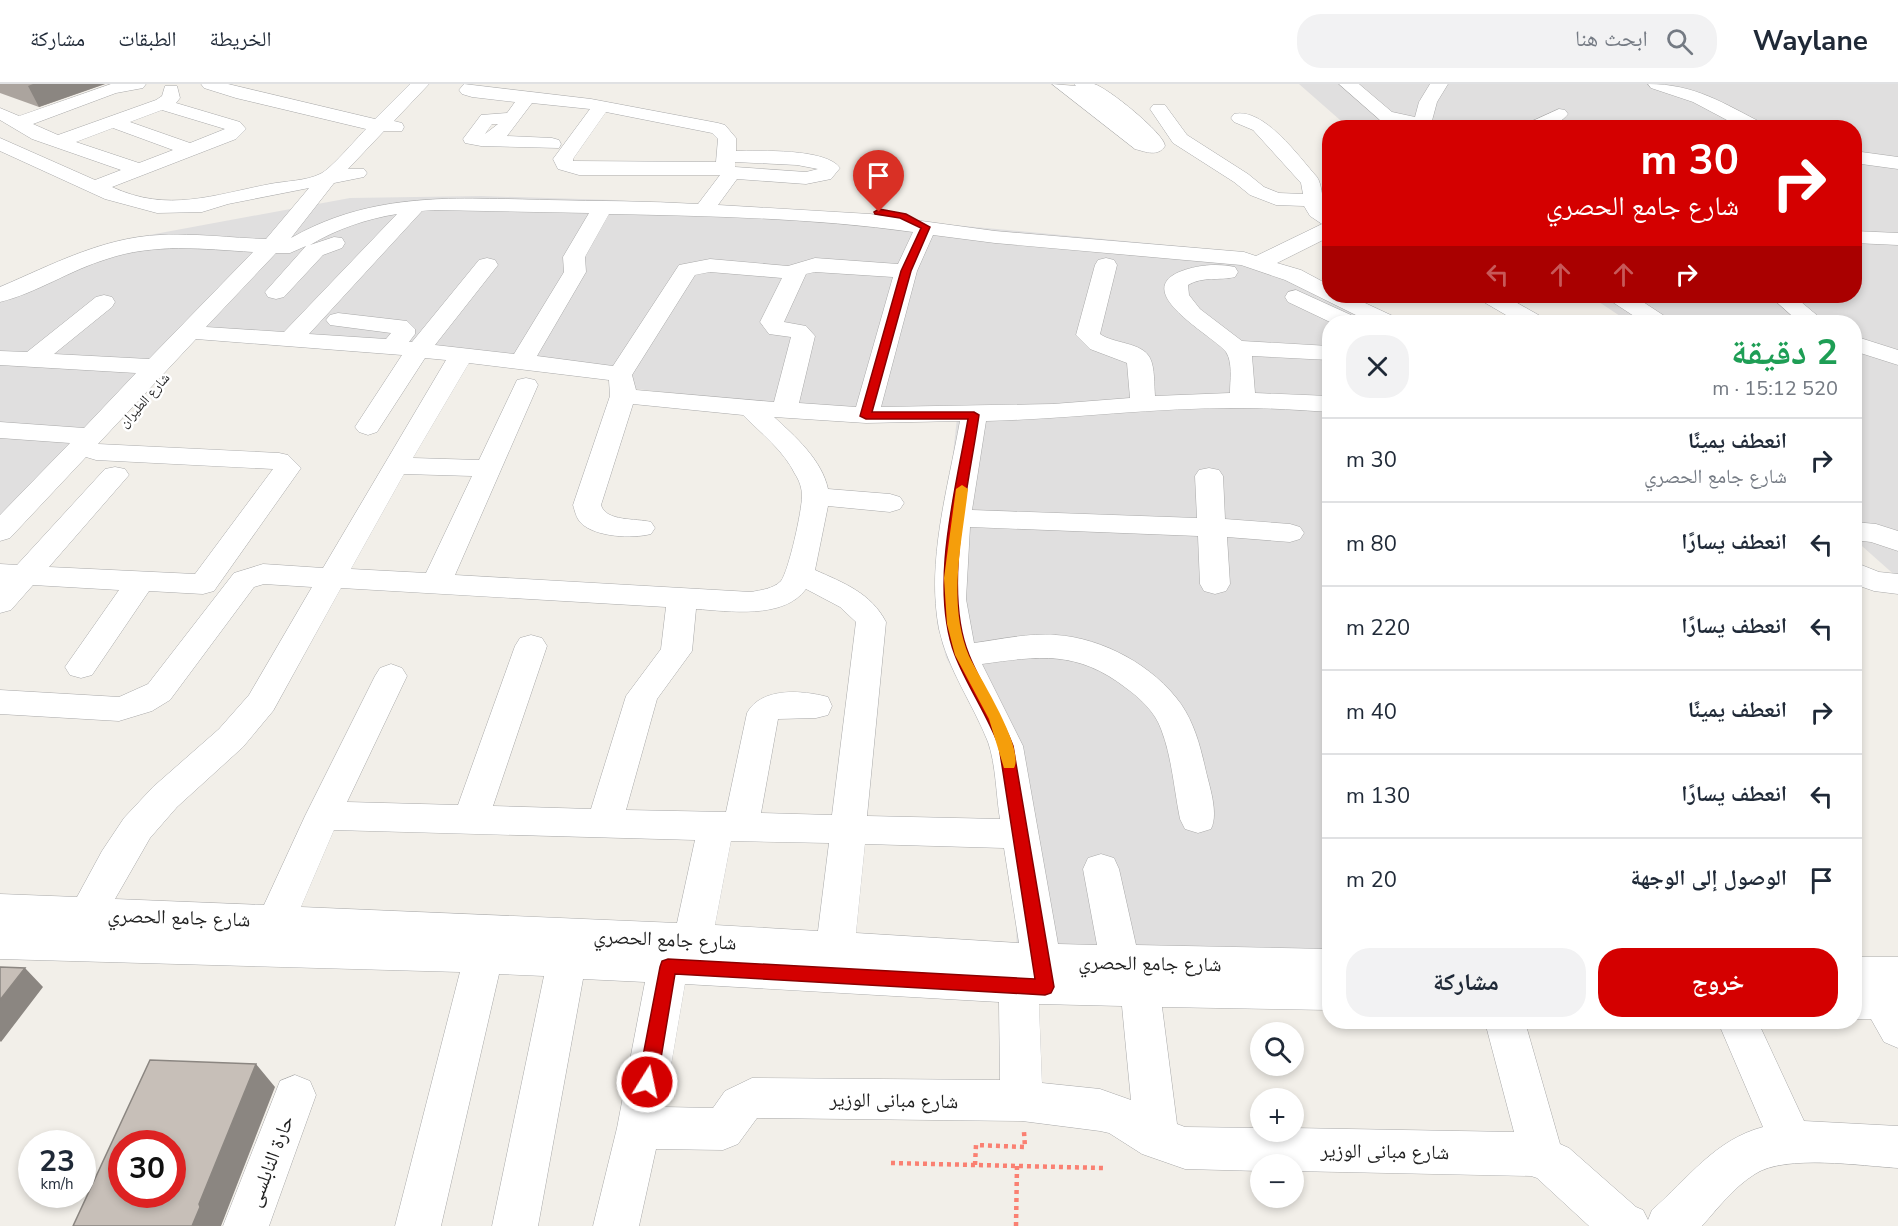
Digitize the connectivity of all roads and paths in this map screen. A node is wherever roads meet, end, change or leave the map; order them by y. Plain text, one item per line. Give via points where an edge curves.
1 (137, 84) edge
2 (156, 84) edge
3 (210, 84) edge
4 (558, 84) edge
5 (1348, 84) edge
6 (1439, 84) edge
7 (1460, 84) edge
8 (1657, 84) edge
9 (432, 85) edge
10 (534, 96) junction
11 (1428, 102) junction
12 (162, 104) junction
13 (596, 105) junction
14 (1, 107) edge
15 (1160, 109) dead end
16 (1559, 114) dead end
17 (1240, 118) dead end
18 (1400, 120) edge
19 (1422, 120) edge
20 (1548, 120) edge
21 (1742, 120) edge
22 (114, 122) junction
23 (257, 123) dead end
24 (391, 123) junction
25 (563, 126) dead end
26 (236, 131) junction
27 (6, 136) edge
28 (60, 141) junction
29 (191, 150) junction
30 (1862, 158) edge
31 (1898, 164) edge
32 (727, 166) junction
33 (140, 170) junction
34 (357, 173) junction
35 (328, 178) junction
36 (102, 185) junction
37 (1312, 200) junction
38 (708, 204) junction
39 (417, 205) junction
40 (685, 206) junction
41 (602, 207) junction
42 (395, 208) junction
43 (1322, 215) edge
44 (313, 224) junction
45 (926, 227) junction
46 (1322, 232) edge
47 (1862, 237) edge
48 (1898, 239) edge
49 (278, 245) junction
50 (1259, 263) junction
51 (487, 265) dead end
52 (1106, 265) dead end
53 (906, 271) junction
54 (795, 273) junction
55 (247, 290) junction
56 (1322, 290) edge
57 (0, 295) edge
58 (105, 302) dead end
59 (1348, 303) edge
60 (1502, 303) edge
61 (1630, 303) edge
62 (1790, 303) edge
63 (271, 307) junction
64 (1333, 315) edge
65 (1372, 315) edge
66 (1522, 315) edge
67 (1648, 315) edge
68 (1804, 315) edge
69 (338, 320) dead end
70 (215, 334) junction
71 (291, 339) junction
72 (1862, 346) edge
73 (392, 347) junction
74 (1235, 348) junction
75 (418, 350) junction
76 (1322, 353) edge
77 (462, 354) junction
78 (0, 358) edge
79 (1898, 358) edge
80 (32, 360) junction
81 (155, 367) junction
82 (524, 373) junction
83 (622, 386) junction
84 (1242, 400) junction
85 (1143, 404) junction
86 (1322, 404) edge
87 (751, 408) junction
88 (784, 411) junction
89 (974, 415) junction
90 (866, 416) junction
91 (368, 427) dead end
92 (0, 430) edge
93 (98, 442) junction
94 (300, 446) dead end
95 (395, 466) junction
96 (489, 468) junction
97 (115, 475) dead end
98 (1209, 476) dead end
99 (816, 496) junction
100 (890, 503) dead end
101 (957, 518) junction
102 (1210, 527) junction
103 (2, 528) edge
104 (641, 528) dead end
105 (1862, 532) edge
106 (1290, 533) dead end
107 (1898, 542) edge
108 (0, 555) edge
109 (12, 575) edge
110 (800, 575) junction
111 (1862, 576) edge
112 (331, 579) junction
113 (141, 582) junction
114 (1215, 584) dead end
115 (1898, 584) edge
116 (436, 585) junction
117 (682, 598) junction
118 (0, 603) edge
119 (531, 646) dead end
120 (962, 655) junction
121 (81, 666) dead end
122 (391, 676) dead end
123 (0, 702) edge
124 (816, 706) dead end
125 (323, 816) junction
126 (1198, 819) dead end
127 (471, 820) junction
128 (604, 823) junction
129 (728, 826) junction
130 (847, 830) junction
131 (1022, 834) junction
132 (1101, 869) dead end
133 (0, 910) edge
134 (88, 914) junction
135 (276, 921) junction
136 (0, 942) edge
137 (835, 949) junction
138 (681, 953) junction
139 (484, 956) junction
140 (567, 962) junction
141 (1322, 966) edge
142 (1130, 975) junction
143 (1035, 978) junction
144 (1862, 981) edge
145 (1322, 991) edge
146 (1886, 1002) edge
147 (1507, 1029) edge
148 (1741, 1029) edge
149 (295, 1095) dead end
150 (1022, 1101) junction
151 (639, 1128) junction
152 (1157, 1139) junction
153 (1791, 1142) junction
154 (1898, 1148) edge
155 (1542, 1157) junction
156 (891, 1162) dead end
157 (975, 1165) junction
158 (1017, 1166) junction
159 (1104, 1168) dead end
160 (246, 1226) edge
161 (418, 1226) edge
162 (515, 1226) edge
163 (616, 1226) edge
164 (1016, 1226) edge
165 (1627, 1226) edge
166 (1668, 1226) edge

1 - 27 street via 112,89
2 - 12 street via 172,91 171,98
3 - 24 street via 242,94
4 - 10 street
5 - 18 street via 1386,116
6 - 11 street
7 - 11 street
8 - 21 street via 1699,98
9 - 10 street via 471,86 468,90 472,92
9 - 24 street
10 - 13 street
10 - 25 street via 491,141 549,149
11 - 19 street
12 - 22 street
12 - 26 street via 233,126
13 - 32 street via 717,129 727,138
13 - 32 street via 563,159 565,165 579,169
14 - 27 street
15 - 37 street via 1180,139 1262,195
16 - 20 street
17 - 37 street via 1260,126 1310,181
22 - 28 street
22 - 29 street
23 - 26 street
24 - 34 street
24 - 35 street
26 - 29 street
27 - 28 street via 39,135
27 - 36 street
28 - 33 street
29 - 33 street
30 - 31 street
32 - 38 street
32 - 40 street via 708,175
33 - 36 street
34 - 35 street
34 - 44 street
35 - 36 street via 190,208 157,207 125,200
35 - 49 street
37 - 43 street via 1315,210
38 - 40 street
38 - 45 street via 879,212 903,216
39 - 41 street
39 - 42 street
39 - 71 street
40 - 41 street
40 - 44 street via 423,197 372,204
40 - 45 street
41 - 82 street via 575,254 575,273
42 - 49 street
42 - 63 street via 364,235 315,250
44 - 49 street
45 - 50 street
45 - 53 street
46 - 50 street
47 - 48 street
49 - 55 street, شارع الطيران
49 - 57 street via 140,242 102,253
49 - 81 street, شارع الطيران
50 - 56 street
51 - 75 street
52 - 85 street via 1088,335 1097,344 1139,360
53 - 54 street via 808,265
53 - 90 street
54 - 83 street via 702,264 687,270
54 - 88 street via 772,322 777,328 803,336
55 - 63 street
55 - 70 street, شارع الطيران
58 - 80 street
59 - 65 street
60 - 66 street
61 - 67 street
62 - 68 street
63 - 70 street
64 - 74 street via 1255,278 1203,272 1177,283 1180,302
69 - 73 street via 399,326 404,329 403,334
70 - 71 street
70 - 93 street, شارع الطيران
71 - 73 street
72 - 79 street
73 - 75 street
74 - 76 street
74 - 84 street via 1241,359
75 - 77 street
75 - 91 street
77 - 82 street
77 - 95 street
78 - 80 street
80 - 81 street
81 - 93 street, شارع الطيران
82 - 83 street via 603,371
82 - 96 street
83 - 87 street
83 - 104 street via 587,505 590,516 601,524
84 - 85 street
84 - 86 street
85 - 89 street via 1082,411
87 - 88 street
87 - 99 street via 805,465
88 - 90 street
89 - 90 street
89 - 101 street
92 - 93 street
93 - 94 street
93 - 103 street, شارع الطيران
93 - 108 street, شارع الطيران
93 - 113 street via 279,461 288,468 206,582
95 - 96 street
95 - 112 street
96 - 116 street
97 - 109 street
98 - 102 street
99 - 100 street
99 - 110 street
101 - 102 street
101 - 120 street via 951,600
102 - 106 street
102 - 114 street
105 - 107 street
109 - 113 street
109 - 118 street
110 - 117 street via 791,588 774,598 751,602
110 - 130 street via 858,604 871,622
111 - 115 street
112 - 116 street
112 - 123 street via 263,574 244,580 159,692 140,703 119,709
112 - 134 street via 261,703 231,738 165,797 137,828
113 - 121 street
116 - 117 street
117 - 128 street via 676,651 642,696
119 - 127 street
120 - 126 street via 1058,646 1085,651 1139,679 1163,702 1178,729
120 - 131 street via 1006,746
122 - 125 street
124 - 129 street via 772,706 763,713
125 - 127 street
125 - 135 street
127 - 128 street
128 - 129 street
129 - 130 street
129 - 138 street
130 - 131 street
130 - 137 street
131 - 143 street
132 - 142 street
133 - 134 street, شارع جامع الحصري
134 - 135 street, شارع جامع الحصري
135 - 138 street, شارع جامع الحصري
136 - 139 street, شارع جامع الحصري
137 - 138 street, شارع جامع الحصري
137 - 143 street, شارع جامع الحصري
138 - 140 street, شارع جامع الحصري
138 - 143 street, شارع جامع الحصري
138 - 151 street
139 - 140 street, شارع جامع الحصري
139 - 161 street
140 - 162 street
141 - 142 street, شارع جامع الحصري
142 - 143 street, شارع جامع الحصري
142 - 145 street, شارع جامع الحصري
142 - 152 street
143 - 150 street
144 - 146 street
147 - 155 street
148 - 153 street
149 - 160 street, حارة النابلسى
150 - 151 street, شارع مبانى الوزير via 752,1098 733,1111 731,1121 723,1129
150 - 152 street, شارع مبانى الوزير via 1100,1110 1120,1116
150 - 157 path via 1025,1147 976,1145
151 - 163 street
152 - 155 street, شارع مبانى الوزير via 1185,1148
153 - 154 street
153 - 166 street via 1756,1148 1739,1158
155 - 165 street
156 - 157 path
157 - 158 path
158 - 159 path
158 - 164 path

